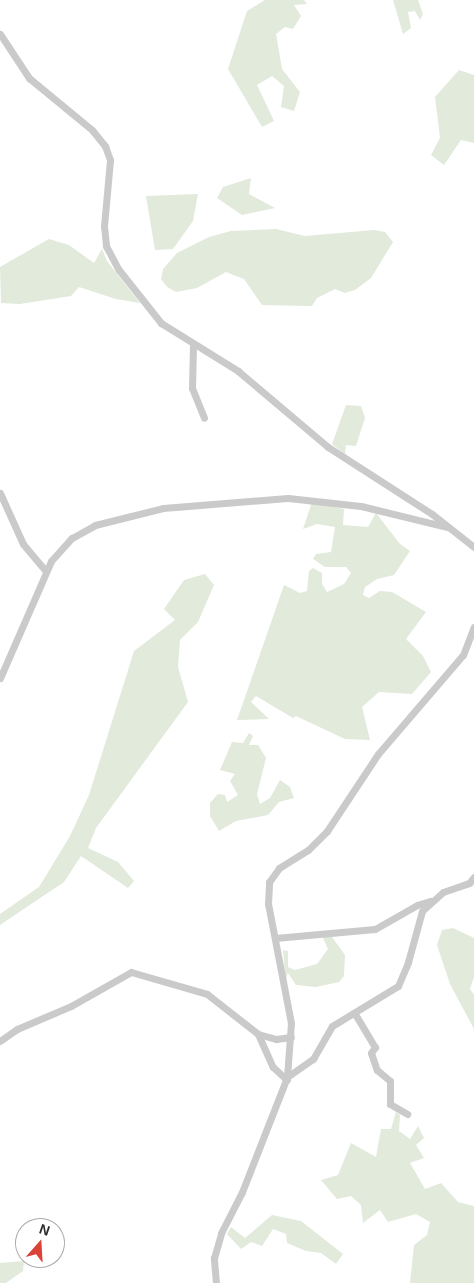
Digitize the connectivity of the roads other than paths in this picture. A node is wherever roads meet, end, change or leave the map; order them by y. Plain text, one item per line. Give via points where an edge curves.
1 (0, 34) edge
2 (193, 345) junction
3 (204, 418) dead end
4 (0, 493) edge
5 (450, 528) junction
6 (474, 547) edge
7 (46, 571) junction
8 (474, 627) edge
9 (0, 678) edge
10 (474, 877) edge
11 (430, 901) junction
12 (275, 938) junction
13 (355, 1014) junction
14 (258, 1034) junction
15 (291, 1037) junction
16 (0, 1041) edge
17 (287, 1078) junction
18 (407, 1114) dead end
19 (216, 1283) edge

1 - 2 street via 29,78 92,130 106,146 110,183 104,226 110,256 165,327
2 - 3 street via 192,388
2 - 5 street via 238,372 353,466
4 - 7 street via 23,544
5 - 6 street
5 - 7 street via 379,510 308,499 268,498 183,506 89,528 59,550
7 - 9 street
8 - 12 street via 464,655 378,754 327,831 308,850 272,876 266,892
10 - 11 street via 469,883 443,892
11 - 12 street via 417,904 375,929
11 - 13 street via 420,916 398,986
12 - 15 street
13 - 17 street via 332,1026 313,1059
13 - 18 street via 375,1047 371,1053 379,1074 390,1081 390,1104
14 - 15 street via 276,1039
14 - 16 street via 206,994 130,972 71,1006 17,1029
14 - 17 street via 273,1067
15 - 17 street
17 - 19 street via 242,1192 221,1233 214,1258

